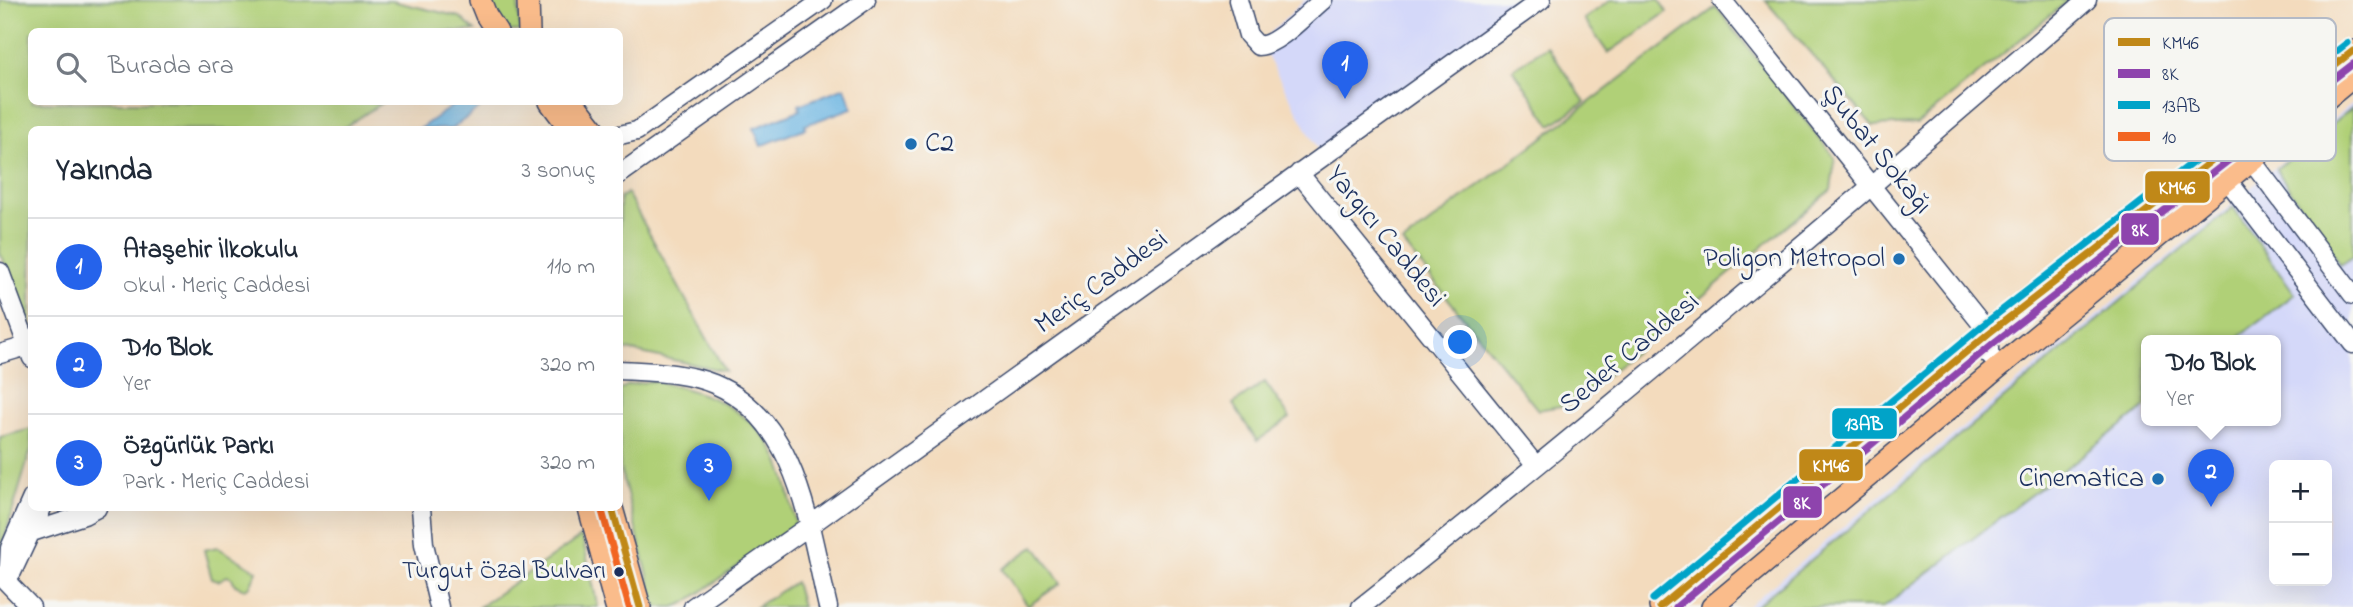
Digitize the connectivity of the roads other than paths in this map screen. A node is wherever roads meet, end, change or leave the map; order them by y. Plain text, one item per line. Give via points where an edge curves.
1 (461, 0) edge
2 (528, 0) edge
3 (823, 0) edge
4 (866, 0) edge
5 (1238, 0) edge
6 (1323, 0) edge
7 (1541, 0) edge
8 (1722, 0) edge
9 (2087, 0) edge
10 (488, 16) edge
11 (529, 28) edge
12 (2353, 51) edge
13 (2336, 64) edge
14 (2353, 77) edge
15 (2336, 91) edge
16 (552, 105) edge
17 (575, 105) edge
18 (568, 126) edge
19 (592, 126) edge
20 (623, 134) edge
21 (2250, 161) edge
22 (2252, 161) edge
23 (2210, 162) joint
24 (623, 172) edge
25 (1299, 173) junction
26 (2226, 181) junction
27 (1872, 187) junction
28 (0, 272) edge
29 (2353, 295) edge
30 (1989, 333) junction
31 (2353, 344) edge
32 (28, 349) edge
33 (28, 352) edge
34 (0, 354) edge
35 (2000, 366) junction
36 (623, 370) edge
37 (1536, 466) junction
38 (28, 507) edge
39 (41, 511) edge
40 (91, 511) edge
41 (421, 511) edge
42 (590, 511) edge
43 (613, 511) edge
44 (809, 526) junction
45 (32, 531) junction
46 (4, 578) edge
47 (31, 607) edge
48 (439, 607) edge
49 (616, 607) edge
50 (640, 607) edge
51 (693, 607) edge
52 (828, 607) edge
53 (1361, 607) edge
54 (1660, 607) edge
55 (1712, 607) edge

1 - 10 main road
2 - 11 main road
3 - 20 street via 637,131
4 - 24 street
5 - 6 street via 1248,35 1258,46 1275,40
7 - 25 street, Meriç Caddesi
8 - 27 street, Şubat Sokağı
9 - 27 street, Sedef Caddesi
12 - 13 main road
14 - 15 main road
16 - 18 main road
17 - 19 main road
21 - 26 main road
22 - 29 street
23 - 26 street
23 - 30 main road
25 - 37 street, Yargıcı Caddesi
25 - 44 street, Meriç Caddesi
26 - 31 street
26 - 35 main road
27 - 30 street, Şubat Sokağı
27 - 37 street, Sedef Caddesi
28 - 32 street
30 - 35 street via 1989,355
30 - 54 main road
33 - 34 street
35 - 55 main road
36 - 44 street via 712,383 738,396 776,436 797,482
37 - 53 street, Sedef Caddesi
38 - 46 street via 10,548
39 - 45 street
40 - 45 street
41 - 48 street
42 - 49 main road
43 - 50 main road
44 - 51 street, Meriç Caddesi
44 - 52 street
45 - 46 street
46 - 47 street

